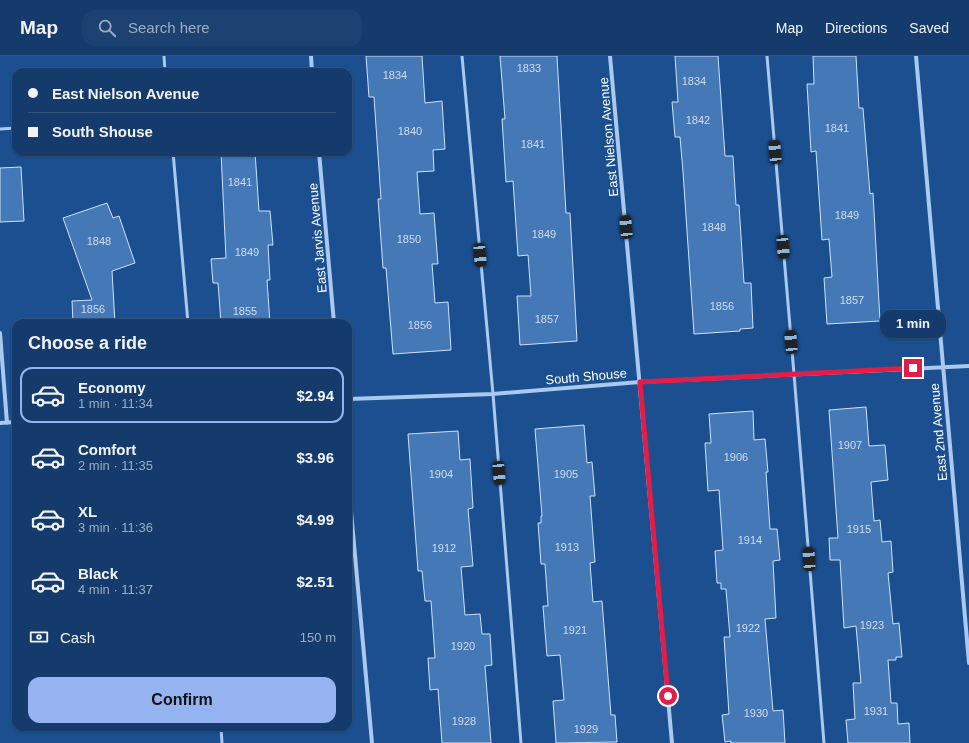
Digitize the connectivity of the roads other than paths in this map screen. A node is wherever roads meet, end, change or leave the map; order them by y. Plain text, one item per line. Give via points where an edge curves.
1 (164, 56) edge
2 (310, 56) edge
3 (462, 56) edge
4 (610, 56) edge
5 (766, 56) edge
6 (916, 56) edge
7 (165, 68) edge
8 (312, 68) edge
9 (12, 128) edge
10 (0, 129) edge
11 (172, 156) edge
12 (319, 156) edge
13 (188, 319) edge
14 (334, 319) edge
15 (0, 333) edge
16 (943, 366) junction
17 (969, 366) edge
18 (794, 374) junction
19 (640, 382) junction
20 (493, 394) junction
21 (352, 399) edge
22 (12, 422) edge
23 (0, 423) edge
24 (7, 423) junction
25 (352, 522) edge
26 (969, 663) edge
27 (221, 731) edge
28 (222, 743) edge
29 (372, 743) edge
30 (521, 743) edge
31 (672, 743) edge
32 (824, 743) edge

1 - 7 lane
2 - 8 street
3 - 20 lane
4 - 19 street, East Nielson Avenue
5 - 18 lane
6 - 16 street, East 2nd Avenue
9 - 10 lane
11 - 13 lane
12 - 14 street, East Jarvis Avenue
15 - 24 street
16 - 17 street, South Shouse
16 - 18 street, South Shouse
16 - 26 street, East 2nd Avenue
18 - 19 street, South Shouse
18 - 32 lane
19 - 20 street, South Shouse
19 - 31 street, East Nielson Avenue
20 - 21 street, South Shouse
20 - 30 lane
22 - 24 street
23 - 24 street
25 - 29 street
27 - 28 lane

